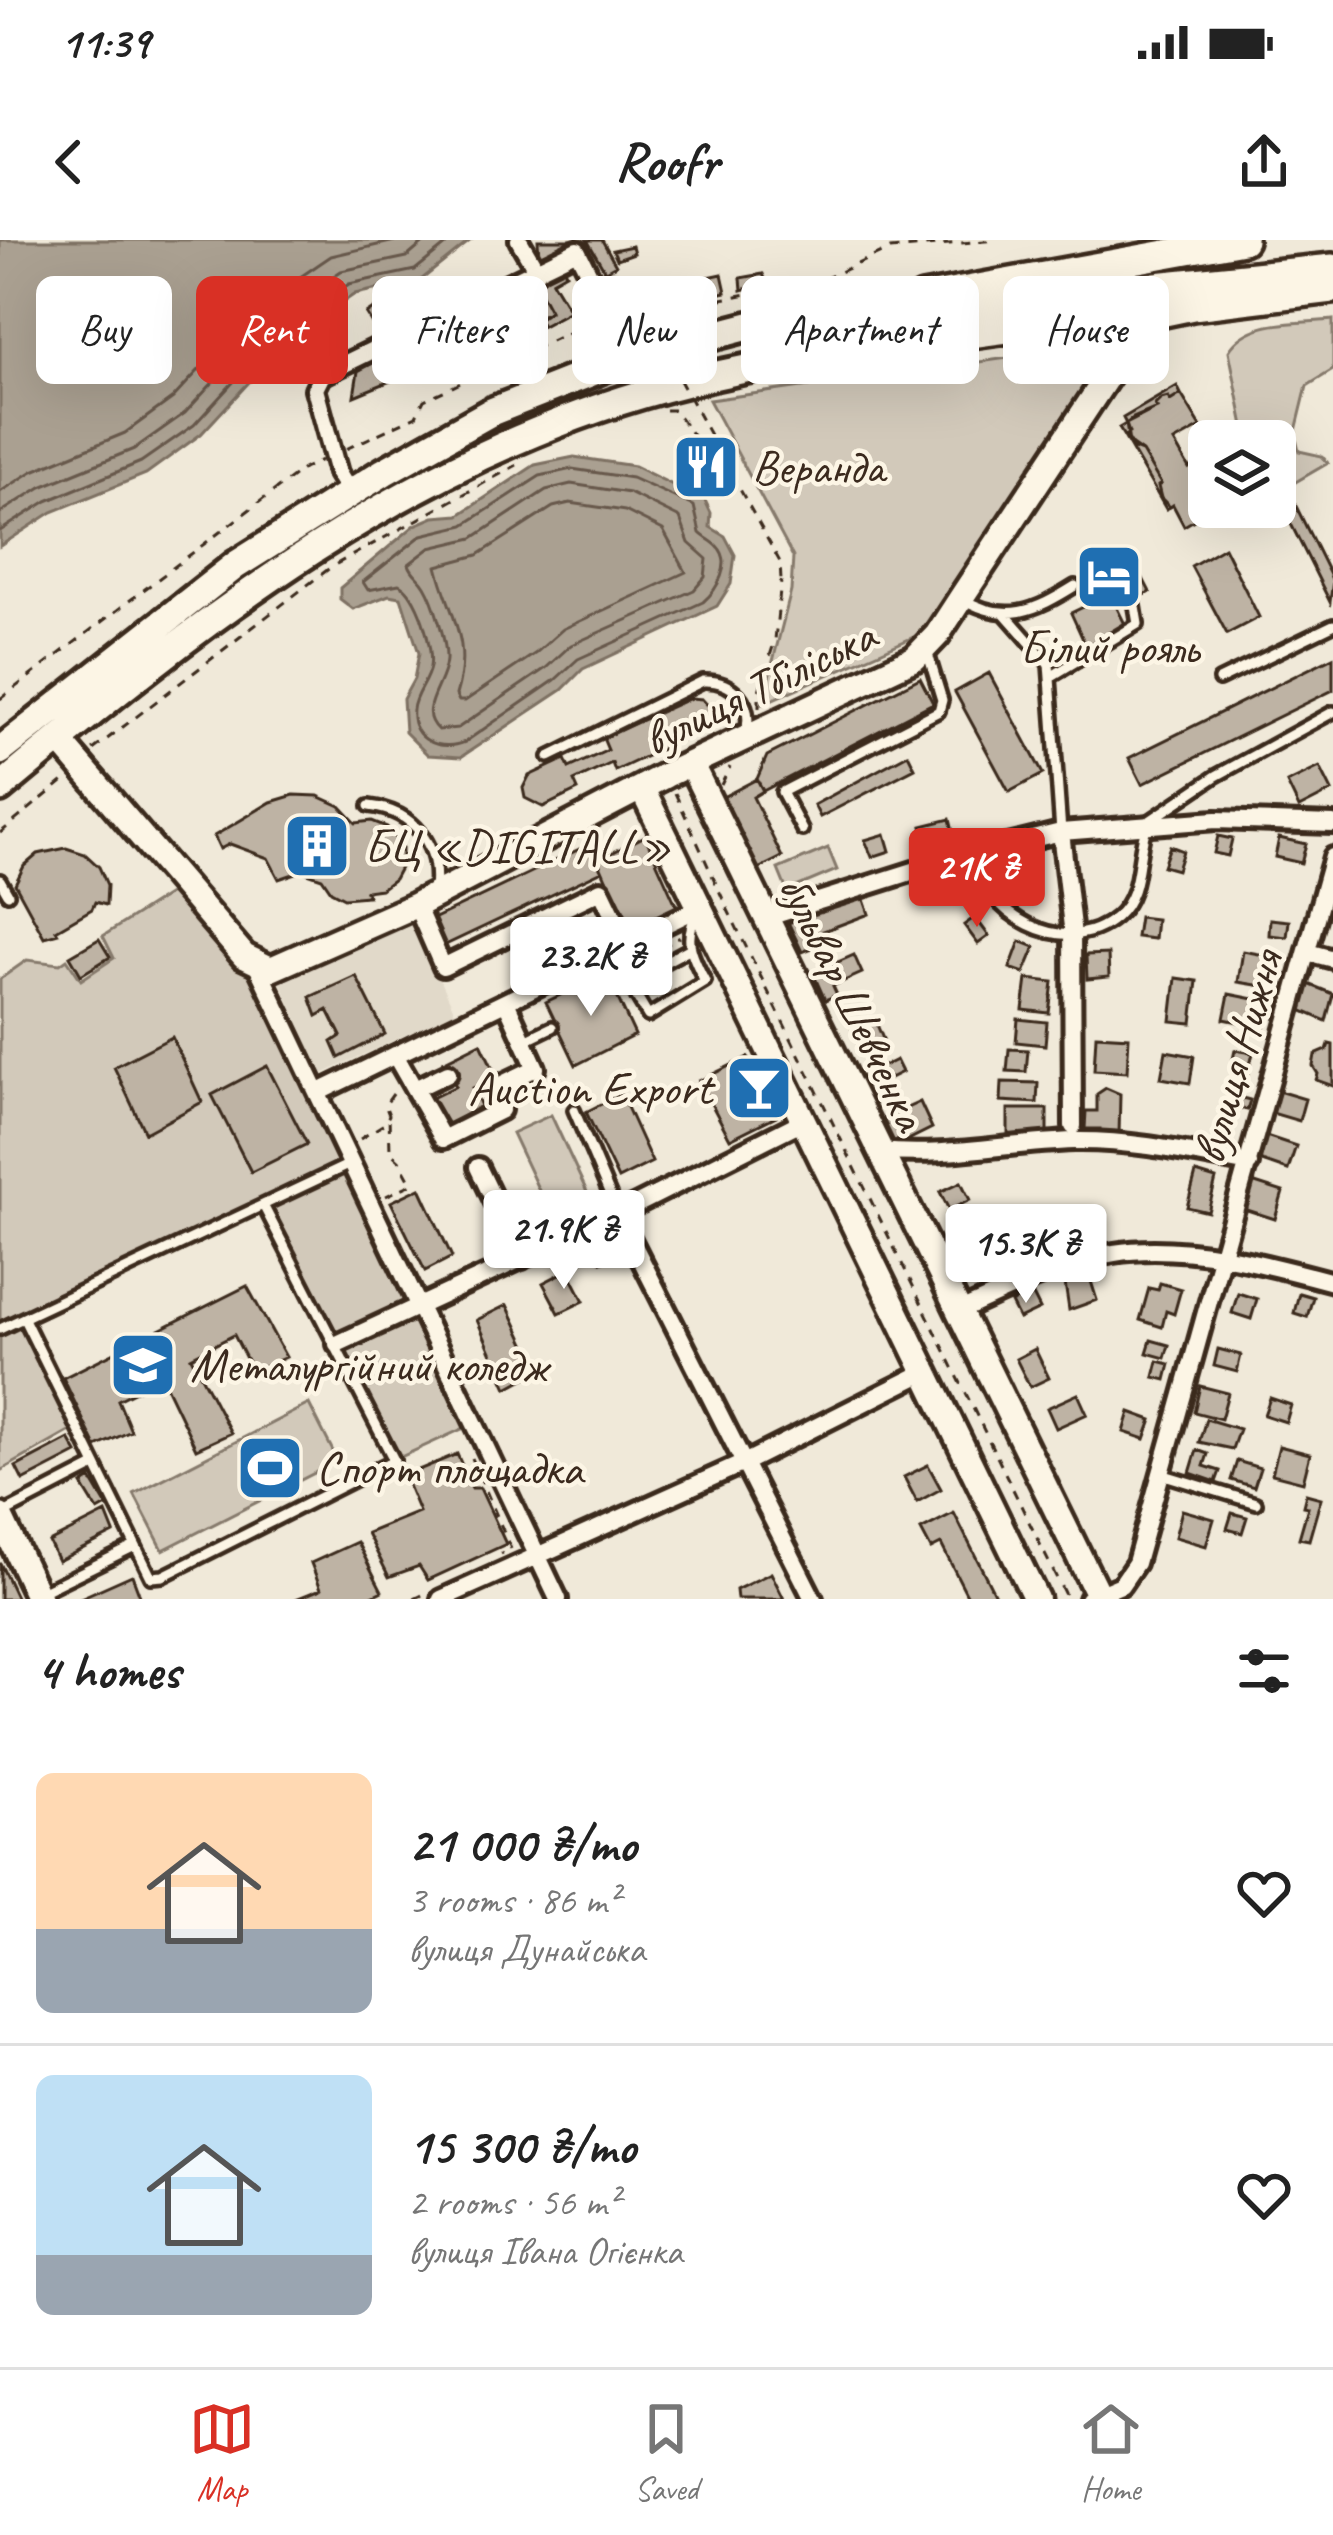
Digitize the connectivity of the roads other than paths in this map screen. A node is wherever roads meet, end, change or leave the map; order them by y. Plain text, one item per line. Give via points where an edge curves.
1 (518, 240) edge
2 (1244, 240) edge
3 (1333, 268) edge
4 (537, 271) junction
5 (590, 276) edge
6 (1169, 285) edge
7 (979, 288) edge
8 (1333, 289) edge
9 (1169, 311) edge
10 (1003, 330) edge
11 (572, 379) edge
12 (603, 384) edge
13 (633, 384) edge
14 (1102, 384) edge
15 (653, 402) junction
16 (598, 409) junction
17 (400, 463) junction
18 (419, 488) junction
19 (357, 489) junction
20 (373, 513) junction
21 (1075, 586) dead end
22 (962, 598) junction
23 (1135, 606) dead end
24 (1005, 614) junction
25 (1333, 625) edge
26 (926, 648) junction
27 (1052, 676) junction
28 (1219, 680) dead end
29 (1333, 712) edge
30 (49, 729) junction
31 (740, 750) junction
32 (0, 751) edge
33 (549, 757) dead end
34 (692, 764) junction
35 (0, 788) edge
36 (643, 791) junction
37 (369, 806) dead end
38 (1148, 822) junction
39 (1333, 824) edge
40 (802, 830) dead end
41 (1061, 832) junction
42 (973, 854) junction
43 (1333, 857) edge
44 (0, 880) edge
45 (8, 894) dead end
46 (425, 900) junction
47 (701, 907) junction
48 (765, 918) junction
49 (1072, 932) junction
50 (627, 944) junction
51 (689, 949) junction
52 (1307, 952) junction
53 (1333, 959) edge
54 (264, 967) junction
55 (506, 1002) junction
56 (553, 1027) dead end
57 (523, 1041) junction
58 (395, 1054) junction
59 (448, 1073) dead end
60 (412, 1081) junction
61 (319, 1091) junction
62 (574, 1110) dead end
63 (803, 1121) junction
64 (1073, 1126) dead end
65 (879, 1151) junction
66 (350, 1153) junction
67 (1249, 1164) junction
68 (478, 1167) dead end
69 (262, 1205) junction
70 (618, 1214) junction
71 (1222, 1256) junction
72 (522, 1259) junction
73 (1333, 1282) edge
74 (418, 1305) junction
75 (958, 1312) junction
76 (23, 1319) junction
77 (0, 1329) edge
78 (337, 1344) junction
79 (927, 1371) junction
80 (744, 1463) junction
81 (95, 1466) junction
82 (1161, 1474) junction
83 (1256, 1503) dead end
84 (0, 1515) edge
85 (135, 1546) junction
86 (536, 1554) junction
87 (38, 1596) edge
88 (1095, 1597) edge
89 (441, 1599) edge
90 (557, 1599) edge
91 (813, 1599) edge
92 (1036, 1599) edge

1 - 4 street
2 - 7 main road
3 - 6 main road
4 - 5 street via 577,250
4 - 19 street via 322,375 315,389 334,454
8 - 9 main road
10 - 15 main road via 777,364
11 - 17 main road via 491,412
12 - 16 main road
13 - 15 main road
14 - 22 street, вулиця Тбіліська
15 - 16 main road
16 - 18 main road
17 - 18 main road via 400,483
17 - 19 main road
18 - 20 main road
19 - 20 main road via 379,494
19 - 30 main road via 236,566
20 - 30 main road
21 - 24 lane via 1040,608
22 - 24 lane
22 - 26 street, вулиця Тбіліська
23 - 27 lane via 1138,624
24 - 27 lane
25 - 28 lane
26 - 31 street, вулиця Тбіліська
26 - 40 lane via 939,711 782,792
27 - 41 lane
29 - 38 lane
30 - 32 main road
30 - 35 main road
30 - 54 street via 213,921
31 - 33 lane via 749,721 740,696 703,681
31 - 34 street, вулиця Тбіліська
34 - 36 street, вулиця Тбіліська
34 - 48 street, бульвар Шевченка
36 - 46 street, вулиця Тбіліська
36 - 47 street, бульвар Шевченка
37 - 46 lane via 393,811 422,832 436,866
38 - 39 street
38 - 41 street
38 - 49 lane via 1123,907 1104,924
41 - 42 street
41 - 49 street
42 - 48 street
42 - 49 lane via 989,894 1009,914 1034,928
43 - 52 street, вулиця Нижня
44 - 45 lane
46 - 50 street via 443,967 601,890
46 - 54 street, вулиця Тбіліська
47 - 50 street
47 - 51 lane
47 - 63 street, бульвар Шевченка
48 - 65 street, бульвар Шевченка
49 - 64 street
50 - 55 street
51 - 51 lane via 628,982 649,1016 705,981
52 - 53 street
52 - 67 street, вулиця Нижня
54 - 61 street
55 - 57 street
55 - 58 street
56 - 57 lane
57 - 60 street via 536,1068 491,1089 500,1110 443,1139
58 - 60 street
58 - 61 street
59 - 60 street
61 - 66 street
62 - 70 lane
63 - 70 street
63 - 79 street, бульвар Шевченка
65 - 67 street via 1135,1143
65 - 75 street, бульвар Шевченка
66 - 69 lane
66 - 74 street
67 - 71 street, вулиця Нижня
68 - 72 street
69 - 76 lane
69 - 78 lane
70 - 72 street
70 - 80 street
71 - 73 street
71 - 75 street via 1115,1253
71 - 82 street, вулиця Нижня
72 - 74 street
74 - 78 street
74 - 86 street
75 - 88 street, бульвар Шевченка
76 - 77 lane
76 - 81 lane
78 - 85 lane via 394,1460 163,1576 151,1577
79 - 80 street
79 - 92 street, бульвар Шевченка
80 - 86 street
80 - 91 street
81 - 84 lane
81 - 85 lane
82 - 83 lane
82 - 88 street, вулиця Нижня via 1136,1563 1121,1585
84 - 87 street
85 - 87 lane
86 - 89 street
86 - 90 street

